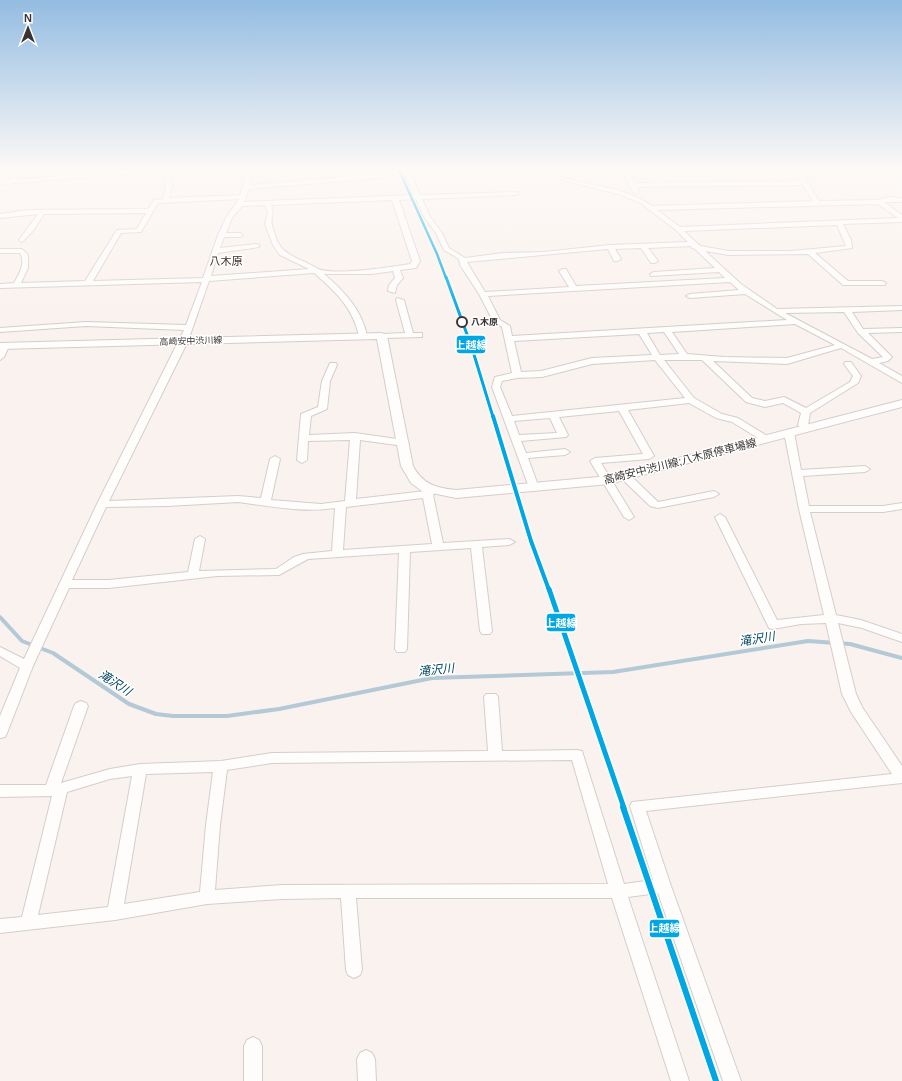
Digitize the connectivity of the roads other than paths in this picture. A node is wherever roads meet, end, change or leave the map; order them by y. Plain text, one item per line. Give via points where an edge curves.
1 (38, 218) edge
2 (146, 218) edge
3 (229, 218) edge
4 (269, 218) edge
5 (402, 218) edge
6 (428, 218) edge
7 (664, 218) edge
8 (902, 219) edge
9 (839, 223) junction
10 (678, 230) junction
11 (221, 235) junction
12 (240, 235) dead end
13 (22, 240) dead end
14 (693, 245) junction
15 (257, 246) dead end
16 (643, 246) junction
17 (610, 247) junction
18 (0, 251) edge
19 (810, 251) junction
20 (215, 252) junction
21 (617, 259) dead end
22 (463, 260) junction
23 (654, 261) dead end
24 (563, 263) junction
25 (396, 269) junction
26 (720, 270) junction
27 (314, 271) junction
28 (654, 274) dead end
29 (207, 279) junction
30 (731, 280) junction
31 (695, 282) junction
32 (882, 283) dead end
33 (87, 284) junction
34 (0, 286) edge
35 (16, 286) junction
36 (574, 289) junction
37 (392, 291) dead end
38 (747, 292) junction
39 (483, 294) junction
40 (706, 295) junction
41 (690, 296) dead end
42 (400, 300) dead end
43 (902, 308) edge
44 (846, 310) junction
45 (775, 311) junction
46 (797, 322) junction
47 (189, 328) junction
48 (0, 330) edge
49 (666, 330) junction
50 (902, 330) edge
51 (641, 331) junction
52 (861, 331) junction
53 (410, 335) junction
54 (419, 335) dead end
55 (363, 336) junction
56 (382, 336) junction
57 (509, 339) junction
58 (184, 341) junction
59 (842, 345) junction
60 (3, 346) edge
61 (0, 357) edge
62 (685, 357) junction
63 (658, 358) junction
64 (705, 358) junction
65 (871, 362) junction
66 (848, 364) dead end
67 (333, 366) dead end
68 (517, 375) junction
69 (902, 380) edge
70 (691, 400) junction
71 (902, 403) edge
72 (622, 408) junction
73 (806, 412) junction
74 (554, 415) junction
75 (509, 419) junction
76 (804, 429) junction
77 (789, 432) junction
78 (356, 436) junction
79 (304, 438) junction
80 (516, 438) junction
81 (766, 439) junction
82 (404, 443) junction
83 (565, 452) dead end
84 (522, 456) junction
85 (275, 459) dead end
86 (302, 460) dead end
87 (865, 469) dead end
88 (797, 472) junction
89 (625, 476) junction
90 (607, 480) junction
91 (534, 488) junction
92 (430, 492) junction
93 (714, 494) dead end
94 (266, 502) junction
95 (102, 504) junction
96 (345, 504) junction
97 (902, 506) edge
98 (804, 509) junction
99 (629, 517) dead end
100 (720, 517) dead end
101 (200, 539) dead end
102 (509, 542) dead end
103 (476, 544) junction
104 (438, 548) junction
105 (406, 549) junction
106 (337, 554) junction
107 (193, 575) junction
108 (66, 584) junction
109 (830, 618) junction
110 (486, 630) dead end
111 (902, 638) edge
112 (401, 649) dead end
113 (0, 651) edge
114 (28, 666) junction
115 (491, 698) dead end
116 (81, 706) dead end
117 (0, 733) edge
118 (494, 756) junction
119 (221, 766) junction
120 (140, 769) junction
121 (902, 778) edge
122 (56, 789) junction
123 (0, 791) edge
124 (663, 886) junction
125 (618, 891) junction
126 (348, 892) junction
127 (207, 897) junction
128 (115, 913) junction
129 (28, 924) junction
130 (0, 926) edge
131 (354, 970) dead end
132 (253, 1046) dead end
133 (366, 1059) dead end
134 (253, 1081) edge
135 (367, 1081) edge
136 (680, 1081) edge
137 (732, 1081) edge

1 - 13 street
2 - 33 street via 138,231 119,231
3 - 11 street
4 - 27 street via 268,224 275,244 283,254 310,266
5 - 25 street via 416,261 413,266
6 - 22 street via 446,249
7 - 10 street
8 - 9 street
9 - 10 street
9 - 19 street via 850,247
10 - 14 street
11 - 12 street
11 - 20 street
14 - 16 street
14 - 19 street via 728,253
14 - 26 street
15 - 20 street
16 - 17 street
16 - 23 street
17 - 21 street
17 - 24 street
18 - 35 street via 22,251 25,254 27,263
19 - 32 street via 846,284
20 - 29 street
22 - 24 street via 503,255
22 - 39 street
24 - 36 street
25 - 27 street via 336,273
25 - 37 street via 399,278
26 - 28 street
26 - 30 street
27 - 29 street
27 - 55 street via 339,291 360,321
29 - 33 street
29 - 47 street
30 - 31 street
30 - 38 street
31 - 36 street
31 - 40 street
33 - 35 street
34 - 35 street
36 - 39 street
38 - 40 street
38 - 45 street
39 - 57 street via 497,321 506,326
40 - 41 street
42 - 53 street
43 - 44 street
44 - 45 street
44 - 52 street
45 - 46 street
46 - 49 street
46 - 59 street
47 - 48 street via 86,324
47 - 58 street
49 - 51 street
49 - 62 street
50 - 52 street
51 - 57 street
51 - 63 street
52 - 65 street via 888,357
53 - 54 street
53 - 56 street
55 - 56 main road, 高崎安中渋川線
55 - 58 main road, 高崎安中渋川線
56 - 82 main road, 高崎安中渋川線;八木原停車場線
57 - 68 street
58 - 60 main road, 高崎安中渋川線
58 - 95 street
59 - 64 street via 787,361
59 - 65 street
60 - 61 street
62 - 63 street
62 - 64 street
63 - 68 street via 592,361 542,374
63 - 70 street
64 - 73 street via 749,400 765,404 784,400
65 - 69 street
66 - 73 street via 857,376 854,383
67 - 79 street via 326,381 322,408 306,414
68 - 75 street via 498,379 496,387
70 - 72 street
70 - 81 street via 719,416 735,420
71 - 76 main road, 高崎安中渋川線;八木原停車場線
72 - 74 street
72 - 90 street via 649,456 595,461
73 - 76 street
74 - 75 street
74 - 80 street via 563,435
75 - 80 street
76 - 77 main road, 高崎安中渋川線;八木原停車場線
77 - 81 main road, 高崎安中渋川線;八木原停車場線
77 - 88 street
78 - 79 street
78 - 82 street
78 - 96 street
79 - 86 street
80 - 84 street
81 - 89 main road, 高崎安中渋川線;八木原停車場線
82 - 92 main road, 高崎安中渋川線;八木原停車場線 via 407,466 412,478
83 - 84 street
84 - 91 street
85 - 94 street
87 - 88 street
88 - 98 street
89 - 90 main road, 高崎安中渋川線;八木原停車場線
89 - 93 street via 658,505
90 - 91 main road, 高崎安中渋川線;八木原停車場線
90 - 99 street
91 - 92 main road, 高崎安中渋川線;八木原停車場線 via 456,494
92 - 96 street
92 - 104 street
94 - 95 street via 238,499
94 - 96 street via 300,506
95 - 108 street
96 - 106 street
97 - 98 street
98 - 109 street
100 - 109 street via 773,625
101 - 107 street
102 - 103 street
103 - 104 street
103 - 110 street
104 - 105 street
105 - 106 street
105 - 112 street
106 - 107 street via 302,557 279,572
107 - 108 street via 109,584
108 - 114 street
109 - 111 street
109 - 121 street via 849,694 856,709
113 - 114 street
114 - 117 street
115 - 118 street
116 - 122 street
118 - 119 street via 272,758
118 - 125 street via 577,755
119 - 120 street
119 - 127 street via 212,825
120 - 122 street via 110,774
120 - 128 street
121 - 124 street via 637,806
122 - 123 street
122 - 129 street
124 - 125 street
124 - 137 street
125 - 126 street
125 - 136 street
126 - 127 street via 282,892
126 - 131 street
127 - 128 street
128 - 129 street
129 - 130 street
132 - 134 street
133 - 135 street

